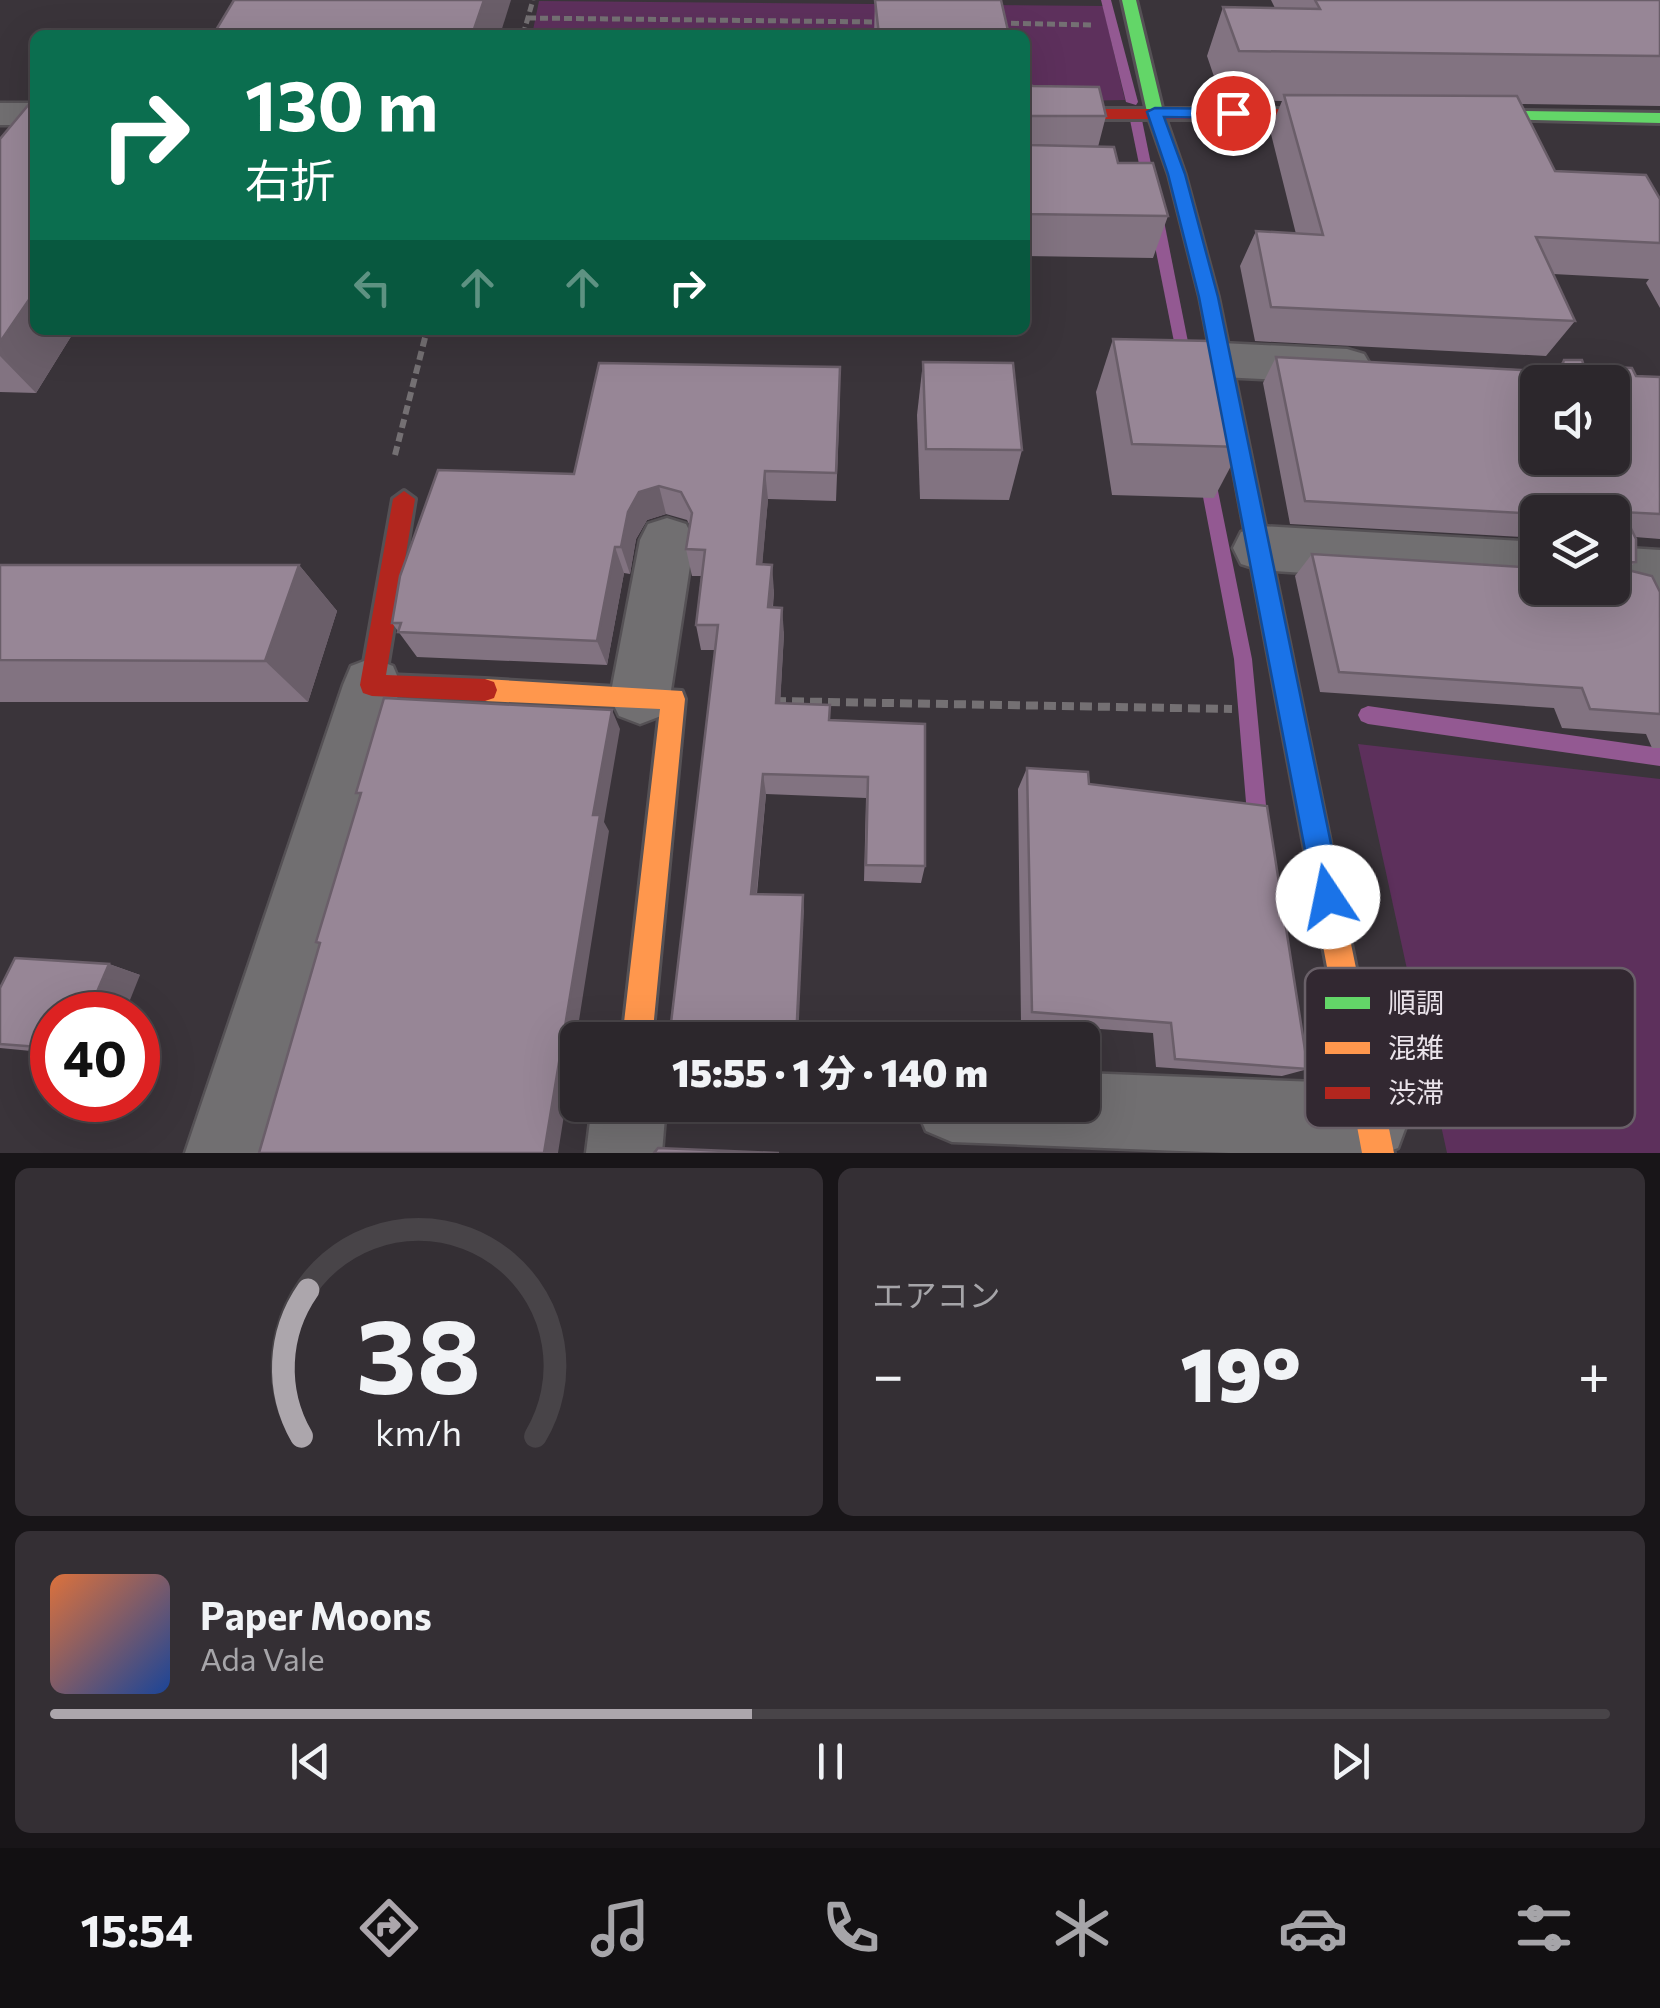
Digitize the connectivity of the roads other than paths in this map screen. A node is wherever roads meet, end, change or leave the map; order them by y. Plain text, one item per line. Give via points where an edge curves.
1 (1129, 0) edge
2 (1155, 112) junction
3 (0, 114) edge
4 (30, 114) edge
5 (1030, 114) edge
6 (1369, 114) edge
7 (1428, 115) edge
8 (1660, 118) edge
9 (1220, 360) junction
10 (1400, 369) edge
11 (404, 499) road end
12 (667, 540) dead end
13 (1260, 548) junction
14 (1520, 564) edge
15 (1630, 571) edge
16 (1660, 573) edge
17 (372, 685) junction
18 (640, 697) junction
19 (1316, 968) edge
20 (638, 1022) edge
21 (1100, 1113) edge
22 (628, 1122) edge
23 (1305, 1125) edge
24 (224, 1153) edge
25 (624, 1153) edge

1 - 2 street
2 - 5 street
2 - 6 street
2 - 9 street via 1158,174
3 - 4 street
7 - 8 street
9 - 10 street
9 - 13 street
11 - 17 street
12 - 18 street
13 - 14 street
13 - 19 street
15 - 16 street
17 - 18 street
17 - 24 street
18 - 20 street via 673,699
21 - 23 street
22 - 25 street

